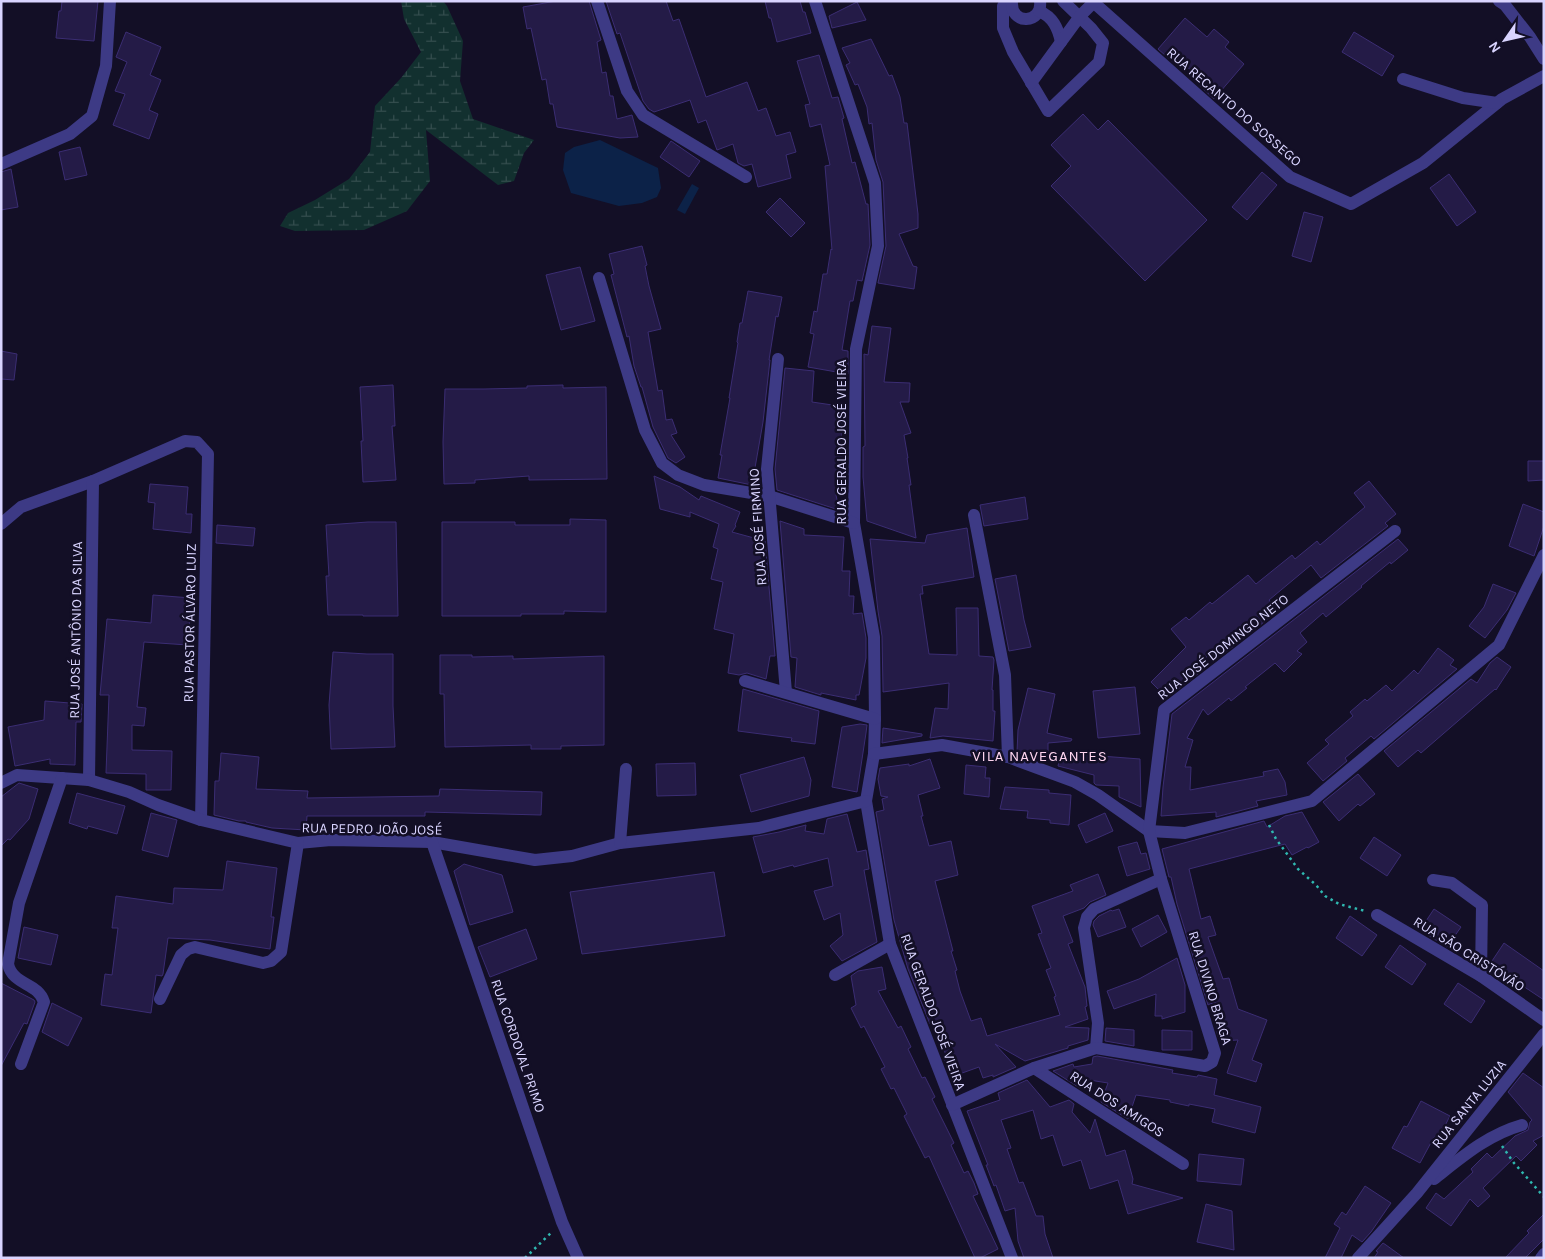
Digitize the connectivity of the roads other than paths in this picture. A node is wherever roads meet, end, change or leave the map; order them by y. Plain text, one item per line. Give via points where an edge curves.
1 (110, 1) edge
2 (597, 1) edge
3 (815, 1) edge
4 (1006, 1) edge
5 (1012, 1) edge
6 (1063, 1) edge
7 (1499, 1) edge
8 (1093, 2) edge
9 (1040, 6) edge
10 (1080, 16) junction
11 (1061, 42) junction
12 (1544, 59) edge
13 (1544, 76) edge
14 (1403, 78) dead end
15 (1031, 83) junction
16 (1497, 103) junction
17 (1, 164) edge
18 (746, 177) dead end
19 (599, 278) dead end
20 (778, 359) dead end
21 (93, 481) junction
22 (769, 496) junction
23 (974, 515) dead end
24 (854, 523) junction
25 (1, 524) edge
26 (1395, 530) dead end
27 (1544, 555) edge
28 (745, 681) dead end
29 (786, 692) junction
30 (875, 719) junction
31 (874, 754) junction
32 (1008, 757) junction
33 (626, 769) dead end
34 (62, 778) junction
35 (89, 780) junction
36 (1, 783) edge
37 (866, 801) junction
38 (201, 820) junction
39 (1149, 832) junction
40 (432, 842) junction
41 (298, 843) junction
42 (620, 843) junction
43 (1161, 879) junction
44 (1433, 880) dead end
45 (1377, 915) road end
46 (890, 944) junction
47 (835, 975) dead end
48 (1481, 976) junction
49 (160, 999) dead end
50 (1544, 1020) edge
51 (1544, 1034) edge
52 (1096, 1048) junction
53 (21, 1064) dead end
54 (1034, 1068) junction
55 (952, 1105) junction
56 (1522, 1125) dead end
57 (1183, 1164) dead end
58 (1417, 1193) junction
59 (1544, 1254) edge
60 (578, 1258) edge
61 (1012, 1258) edge
62 (1358, 1258) edge
63 (1541, 1258) edge

1 - 17 street via 106,66 92,116 70,134
2 - 18 street via 628,91 643,116
3 - 24 street, RUA GERALDO JOSÉ VIEIRA via 875,183 878,246 856,349
4 - 15 street via 1003,28
5 - 9 street via 1013,12 1020,18 1033,17
6 - 10 street
7 - 12 street
8 - 10 street
8 - 16 street, RUA RECANTO DO SOSSEGO via 1290,177 1350,204 1423,163
9 - 11 street via 1058,30
10 - 11 street
10 - 15 street via 1103,43 1099,62 1048,111
11 - 15 street
13 - 16 street, RUA RECANTO DO SOSSEGO
14 - 16 street via 1463,98
19 - 22 street via 645,430 662,463 678,475 704,485
20 - 22 street, RUA JOSÉ FIRMINO via 768,469
21 - 25 street via 21,507
21 - 35 street, RUA JOSÉ ANTÔNIO DA SILVA
21 - 38 street, RUA PASTOR ÁLVARO LUIZ via 186,441 197,442 208,454
22 - 24 street
22 - 29 street, RUA JOSÉ FIRMINO
23 - 32 street via 1005,675
24 - 30 street, RUA GERALDO JOSÉ VIEIRA via 874,637
26 - 39 street, RUA JOSÉ DOMINGO NETO via 1164,710
27 - 39 street via 1499,644 1312,802 1185,833
28 - 29 street
29 - 30 street
30 - 31 street, RUA GERALDO JOSÉ VIEIRA
31 - 32 street via 942,745
31 - 37 street, RUA GERALDO JOSÉ VIEIRA
32 - 39 street via 1075,782
33 - 42 street
34 - 35 street, RUA PEDRO JOÃO JOSÉ
34 - 36 street, RUA PEDRO JOÃO JOSÉ via 17,775
34 - 53 street via 19,903 8,964 9,972 37,990 44,1002
35 - 38 street, RUA PEDRO JOÃO JOSÉ
37 - 42 street, RUA PEDRO JOÃO JOSÉ via 759,828
37 - 46 street, RUA GERALDO JOSÉ VIEIRA
38 - 41 street, RUA PEDRO JOÃO JOSÉ
39 - 43 street, RUA DIVINO BRAGA
40 - 41 street, RUA PEDRO JOÃO JOSÉ via 331,840
40 - 42 street, RUA PEDRO JOÃO JOSÉ via 534,860 572,856
40 - 60 street, RUA CORDOVAL PRIMO via 562,1222
41 - 49 street via 281,952 263,963 195,947 188,949 181,955
43 - 52 street via 1094,909 1087,917 1084,928 1098,1023
43 - 52 street, RUA DIVINO BRAGA via 1215,1053 1212,1062 1205,1066
44 - 48 street via 1452,883 1482,906
45 - 48 street, RUA SÃO CRISTÓVÃO
46 - 47 street
46 - 55 street, RUA GERALDO JOSÉ VIEIRA
48 - 50 street, RUA SÃO CRISTÓVÃO
51 - 58 street, RUA SANTA LUZIA
52 - 54 street, RUA DIVINO BRAGA
54 - 55 street, RUA DIVINO BRAGA
54 - 57 street, RUA DOS AMIGOS
55 - 61 street, RUA GERALDO JOSÉ VIEIRA
56 - 58 street, RUA SANTA LUZIA via 1477,1145
58 - 62 street, RUA SANTA LUZIA
59 - 63 street

